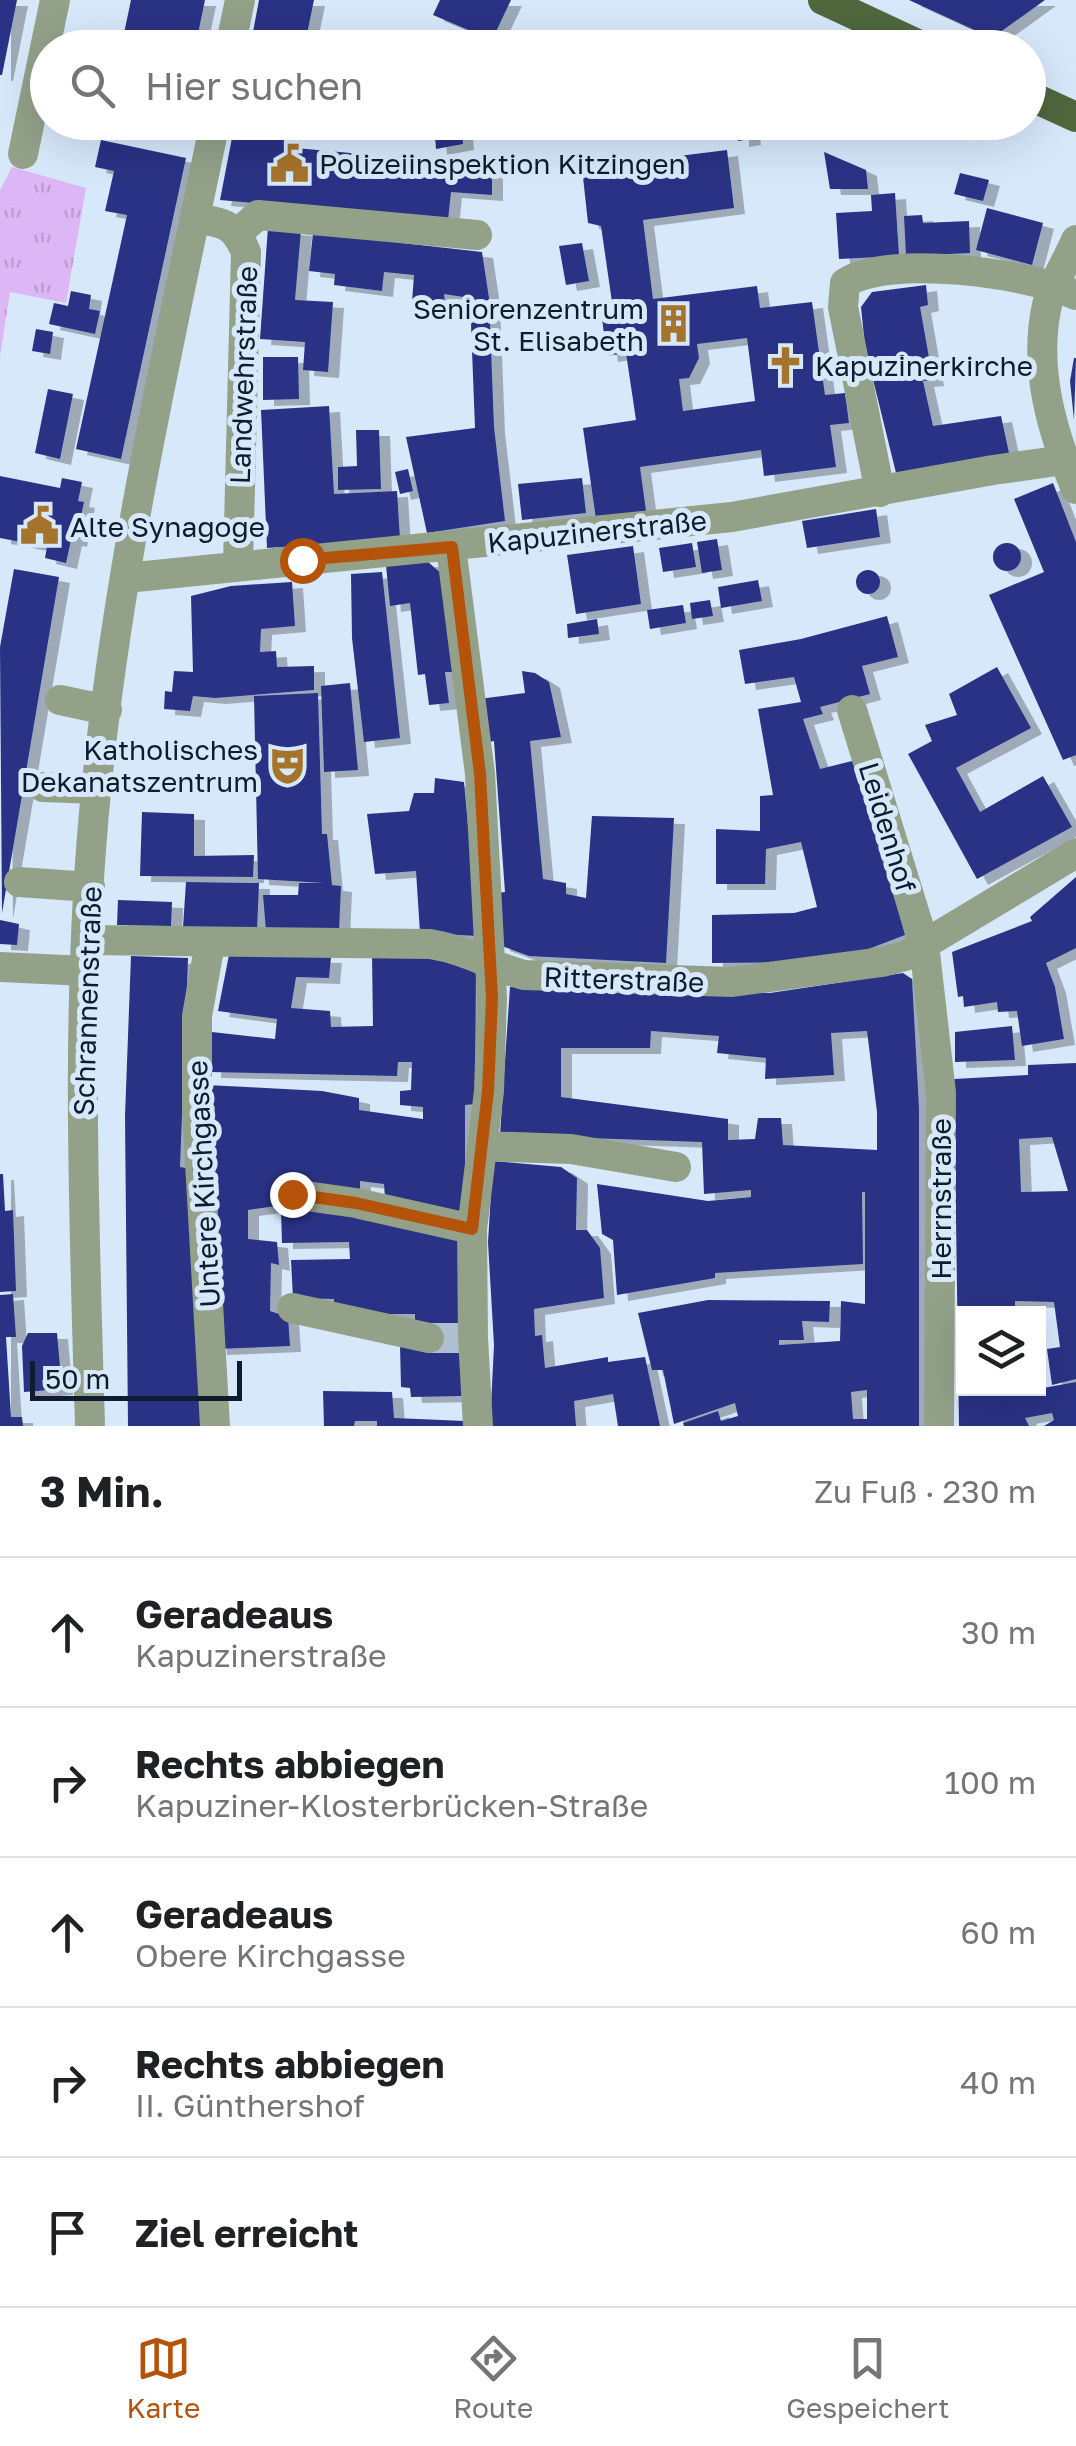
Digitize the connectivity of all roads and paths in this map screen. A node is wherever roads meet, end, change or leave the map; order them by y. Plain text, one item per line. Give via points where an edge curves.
1 (55, 0) edge
2 (240, 0) edge
3 (823, 0) edge
4 (50, 30) edge
5 (234, 30) edge
6 (887, 30) edge
7 (1046, 103) edge
8 (1076, 117) edge
9 (30, 127) edge
10 (210, 140) edge
11 (23, 154) dead end
12 (195, 219) junction
13 (238, 233) junction
14 (477, 235) dead end
15 (1069, 269) edge
16 (1064, 460) junction
17 (1076, 490) edge
18 (880, 492) junction
19 (452, 547) junction
20 (238, 566) junction
21 (126, 578) junction
22 (60, 700) dead end
23 (107, 710) junction
24 (852, 710) dead end
25 (43, 787) dead end
26 (96, 790) junction
27 (1076, 854) edge
28 (19, 882) dead end
29 (90, 887) junction
30 (86, 940) junction
31 (210, 943) junction
32 (924, 944) junction
33 (490, 962) junction
34 (0, 968) edge
35 (86, 972) junction
36 (482, 1146) junction
37 (676, 1167) dead end
38 (292, 1194) dead end
39 (472, 1229) junction
40 (292, 1308) dead end
41 (429, 1338) tunnel mouth
42 (90, 1426) edge
43 (215, 1426) edge
44 (478, 1426) edge
45 (939, 1426) edge

1 - 4 street
2 - 5 street
3 - 6 main road
7 - 8 main road
9 - 11 street
10 - 12 street
12 - 13 street, Landwehrstraße
12 - 21 street
13 - 14 street via 258,215
13 - 20 street, Landwehrstraße via 246,252
15 - 16 street via 1047,305 1043,337 1050,423
15 - 18 street via 862,272 846,284 842,307
16 - 17 street
16 - 18 street, Kapuzinerstraße
18 - 19 street, Kapuzinerstraße via 732,517
19 - 20 street, Kapuzinerstraße
19 - 33 street via 480,774
20 - 21 street, Kapuzinerstraße
21 - 23 street, Schrannenstraße
22 - 23 street
23 - 26 street, Schrannenstraße
24 - 32 street, Leidenhof
25 - 26 street
26 - 29 street, Schrannenstraße
27 - 32 street, Ritterstraße
28 - 29 street
29 - 30 street, Schrannenstraße
30 - 31 street, Ritterstraße
30 - 35 street, Schrannenstraße
31 - 33 street, Ritterstraße via 430,944
31 - 43 street, Untere Kirchgasse via 197,1016 197,1110
32 - 33 street, Ritterstraße via 882,962 732,982 524,975
32 - 45 street, Herrnstraße via 947,1082
33 - 36 street
34 - 35 street
35 - 42 street, Schrannenstraße via 82,1176
36 - 37 street via 571,1149
36 - 39 street
38 - 39 street
39 - 44 street via 467,1338
40 - 41 street

